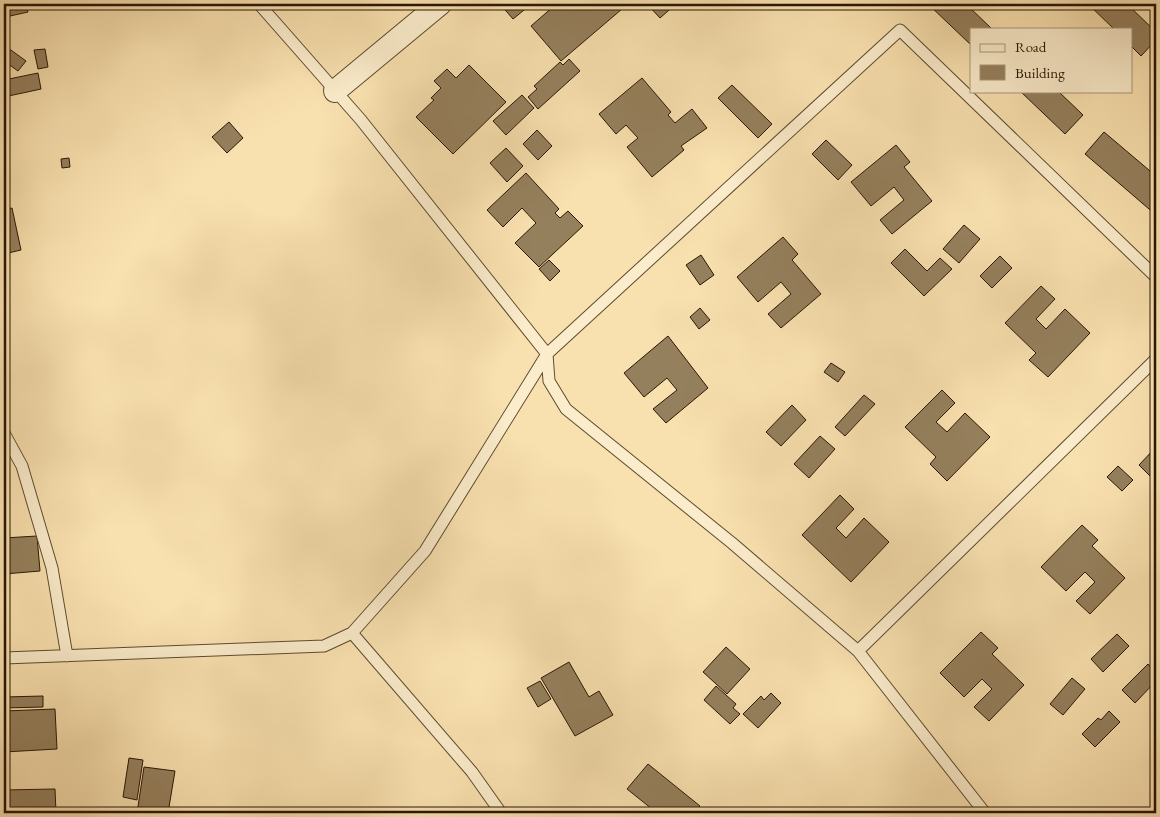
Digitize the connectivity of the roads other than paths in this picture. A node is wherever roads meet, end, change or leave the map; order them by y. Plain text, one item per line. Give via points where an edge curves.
1 (259, 4) edge
2 (440, 4) edge
3 (335, 91) junction
4 (1156, 277) edge
5 (547, 354) junction
6 (1156, 359) edge
7 (4, 433) edge
8 (352, 633) junction
9 (858, 651) junction
10 (67, 656) junction
11 (4, 658) edge
12 (501, 813) edge
13 (986, 813) edge

1 - 3 lane
2 - 3 street
3 - 5 lane
4 - 5 lane via 900,30
5 - 8 lane via 425,551
5 - 9 lane via 549,380 566,409 732,543
6 - 9 lane
7 - 10 lane via 22,466 52,568
8 - 10 lane via 324,646
8 - 12 lane via 472,772
9 - 13 lane
10 - 11 lane

